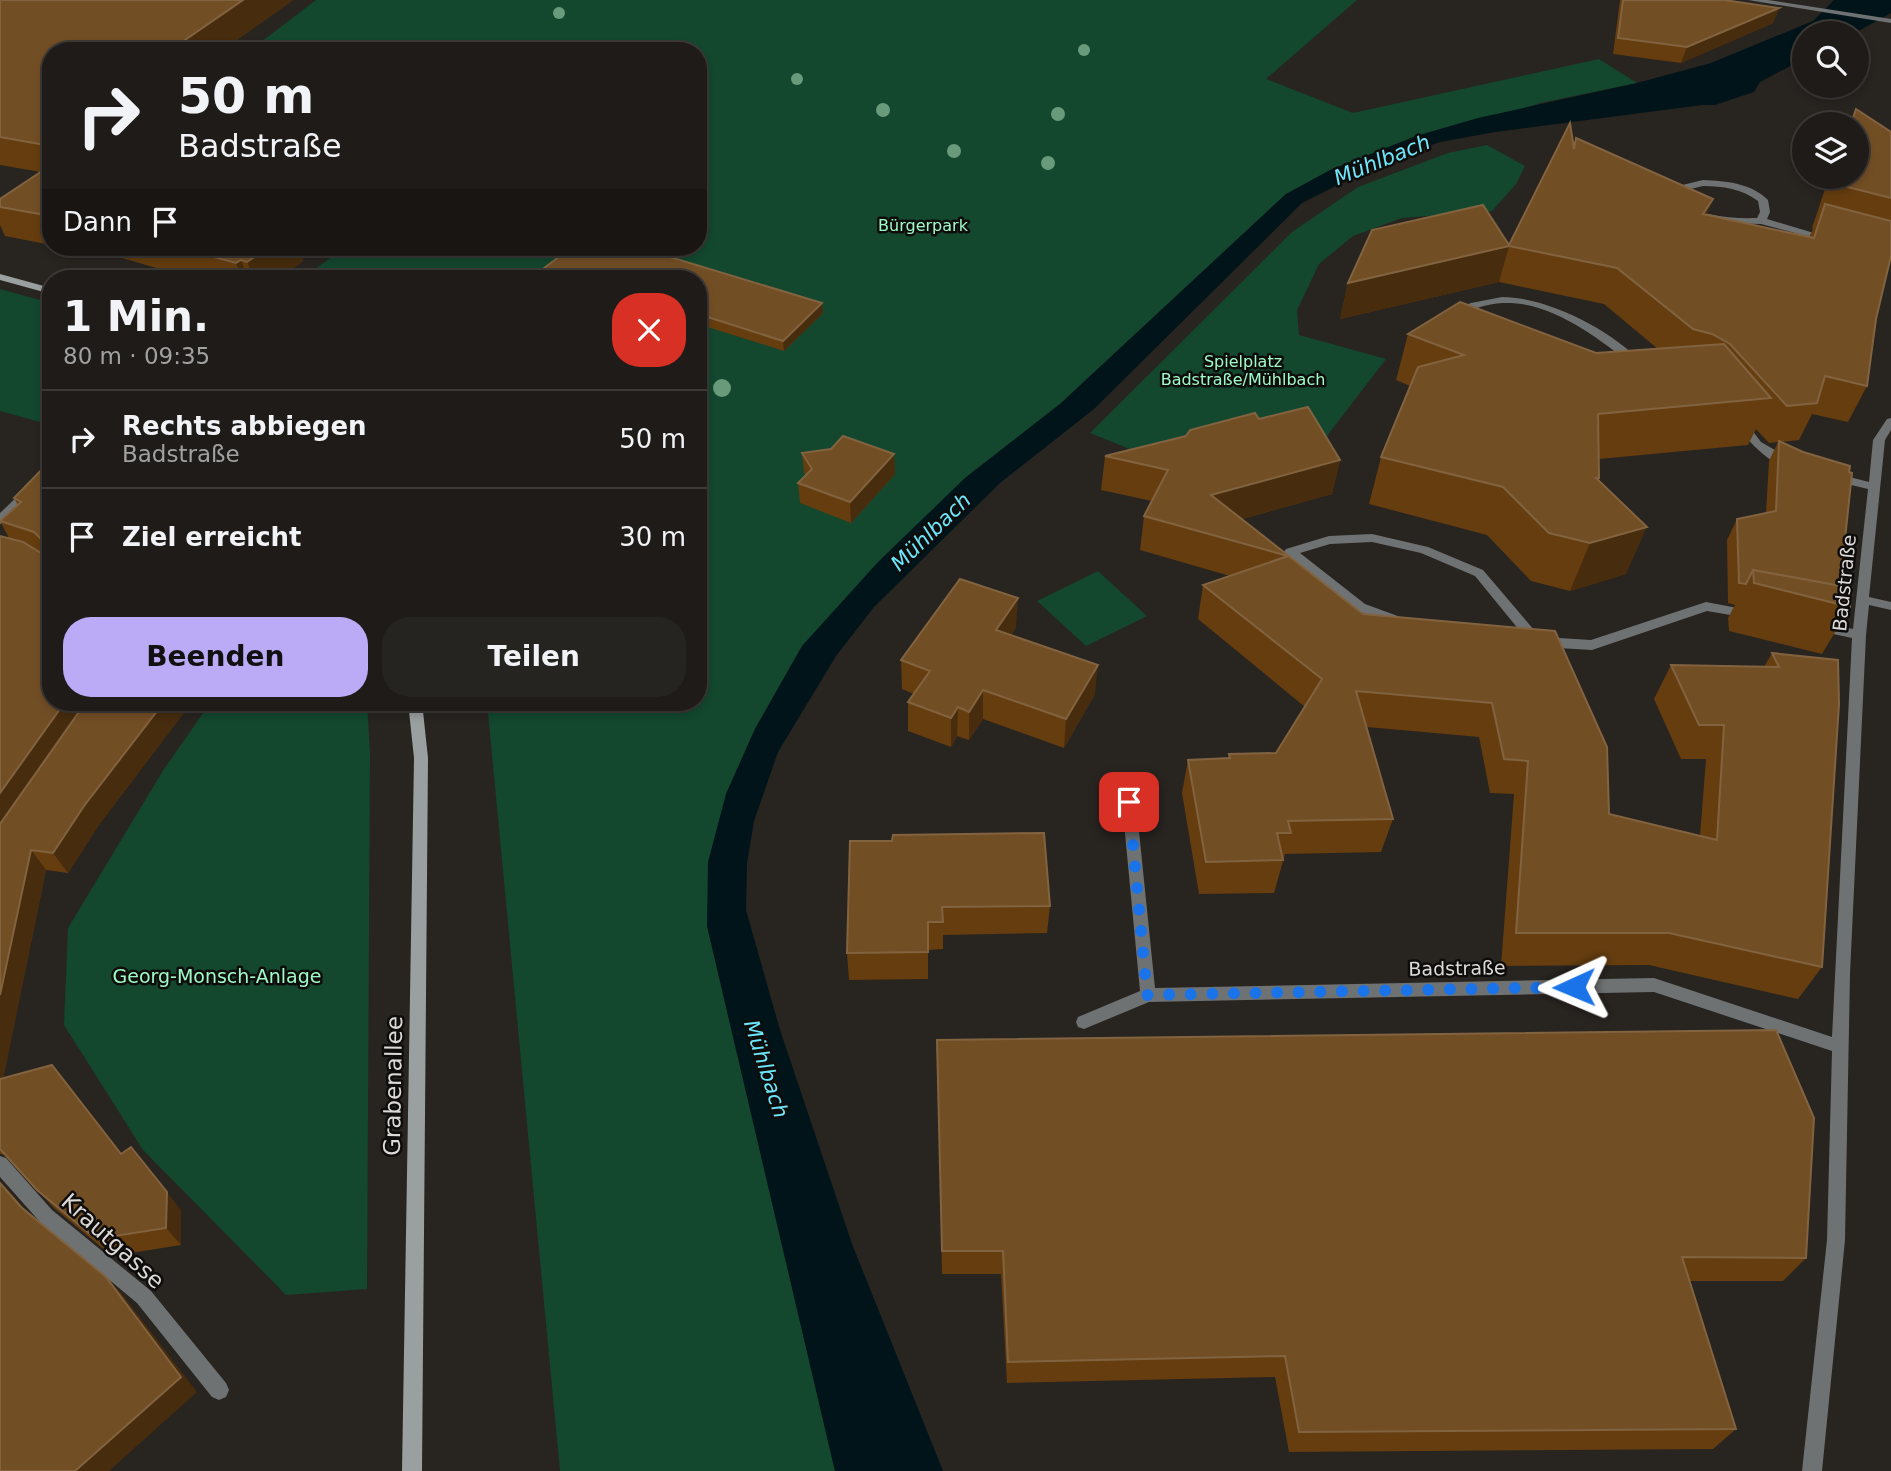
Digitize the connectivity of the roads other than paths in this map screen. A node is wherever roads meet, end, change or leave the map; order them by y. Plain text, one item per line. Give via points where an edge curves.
1 (1752, 0) edge
2 (1891, 21) edge
3 (1761, 221) junction
4 (1839, 241) edge
5 (0, 277) edge
6 (42, 289) edge
7 (1457, 327) edge
8 (1618, 367) edge
9 (1732, 413) edge
10 (1891, 421) edge
11 (1797, 466) edge
12 (1820, 474) edge
13 (42, 480) edge
14 (1874, 487) junction
15 (0, 520) edge
16 (1865, 600) junction
17 (1891, 606) edge
18 (1757, 615) edge
19 (1410, 625) edge
20 (1808, 625) edge
21 (1859, 635) junction
22 (416, 711) edge
23 (1129, 802) dead end
24 (1147, 995) junction
25 (1084, 1022) dead end
26 (1841, 1047) junction
27 (0, 1164) edge
28 (219, 1390) dead end
29 (412, 1471) edge
30 (1812, 1471) edge

1 - 2 street
3 - 3 street via 1698,217 1668,202 1667,196 1678,187 1703,183 1742,188 1763,200
3 - 4 street
5 - 6 main road
7 - 8 street via 1455,310 1507,300 1560,312 1647,366
9 - 11 street via 1758,445
10 - 14 street, Badstraße via 1880,440
12 - 14 street
13 - 15 street
14 - 16 street, Badstraße
16 - 17 street
16 - 21 street, Badstraße
18 - 19 street via 1706,606 1592,645 1558,643 1522,633 1479,573 1424,550 1372,538 1329,540 1290,552 1360,607
20 - 21 street
21 - 26 street, Badstraße
22 - 29 main road, Grabenallee via 421,758
23 - 24 street
24 - 25 street, Badstraße
24 - 26 street, Badstraße via 1654,985
26 - 30 street, Badstraße via 1836,1240
27 - 28 street, Krautgasse via 46,1216 144,1297

